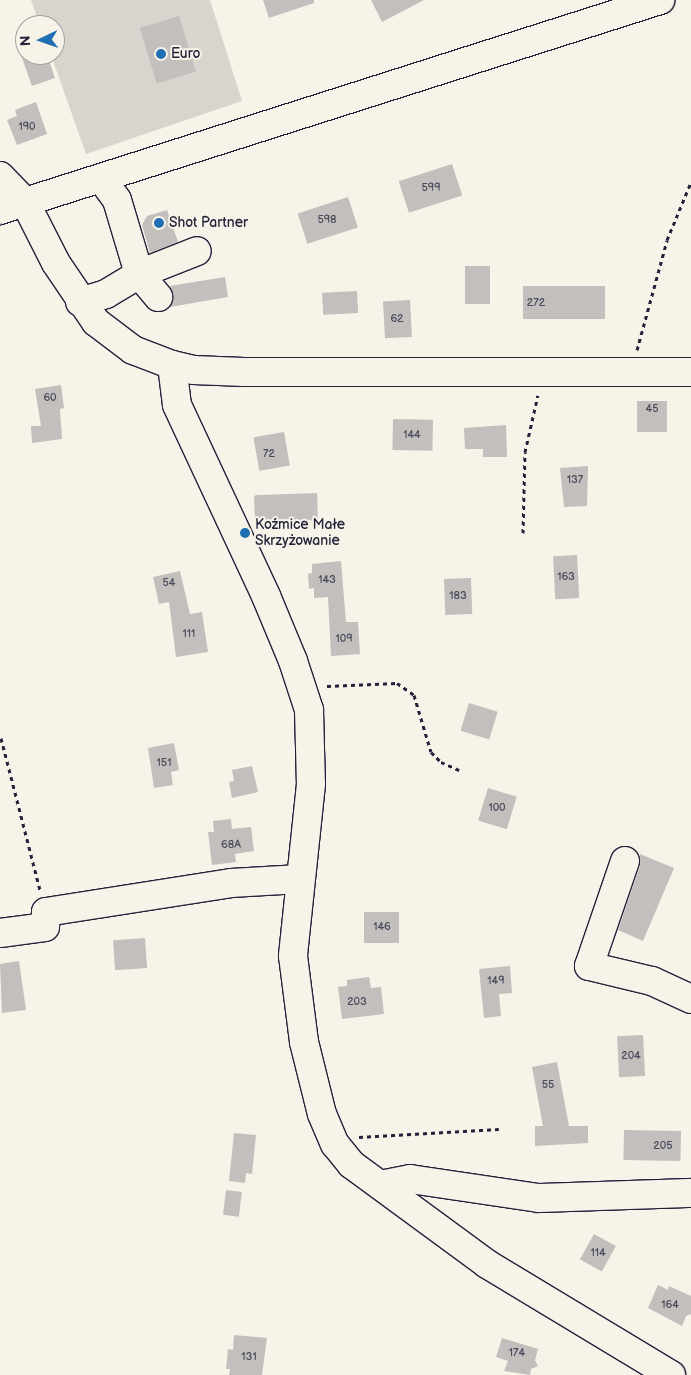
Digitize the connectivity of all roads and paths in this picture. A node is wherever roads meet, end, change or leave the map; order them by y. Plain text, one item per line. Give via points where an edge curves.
1 (660, 0) edge
2 (0, 176) edge
3 (102, 178) junction
4 (691, 182) edge
5 (12, 206) edge
6 (197, 251) dead end
7 (139, 274) junction
8 (158, 297) dead end
9 (80, 302) junction
10 (172, 365) junction
11 (631, 372) junction
12 (691, 372) edge
13 (543, 373) junction
14 (523, 533) dead end
15 (304, 688) junction
16 (1, 738) edge
17 (459, 770) dead end
18 (624, 861) dead end
19 (300, 879) junction
20 (46, 912) junction
21 (0, 933) edge
22 (691, 999) edge
23 (498, 1129) dead end
24 (334, 1144) junction
25 (380, 1185) junction
26 (691, 1193) edge
27 (671, 1375) edge

1 - 3 street
2 - 5 street
3 - 5 street
3 - 7 street via 117,200
4 - 11 path via 667,240
5 - 9 street
6 - 7 street
7 - 8 street
7 - 9 street via 106,294
9 - 10 street via 96,322 132,350
10 - 13 street via 193,370 244,372
10 - 15 street via 177,405 262,588
11 - 12 street
11 - 13 street
13 - 14 path via 525,452
15 - 17 path via 397,683 414,696 431,752 441,762
15 - 19 street via 312,730 312,758
16 - 20 path
18 - 22 street via 589,966 652,980
19 - 20 street via 231,883
19 - 24 street via 293,956 296,993 313,1081
20 - 21 street via 45,927
23 - 24 path via 357,1138
24 - 25 street via 351,1164
25 - 26 street via 410,1179 539,1198
25 - 27 street via 487,1264

